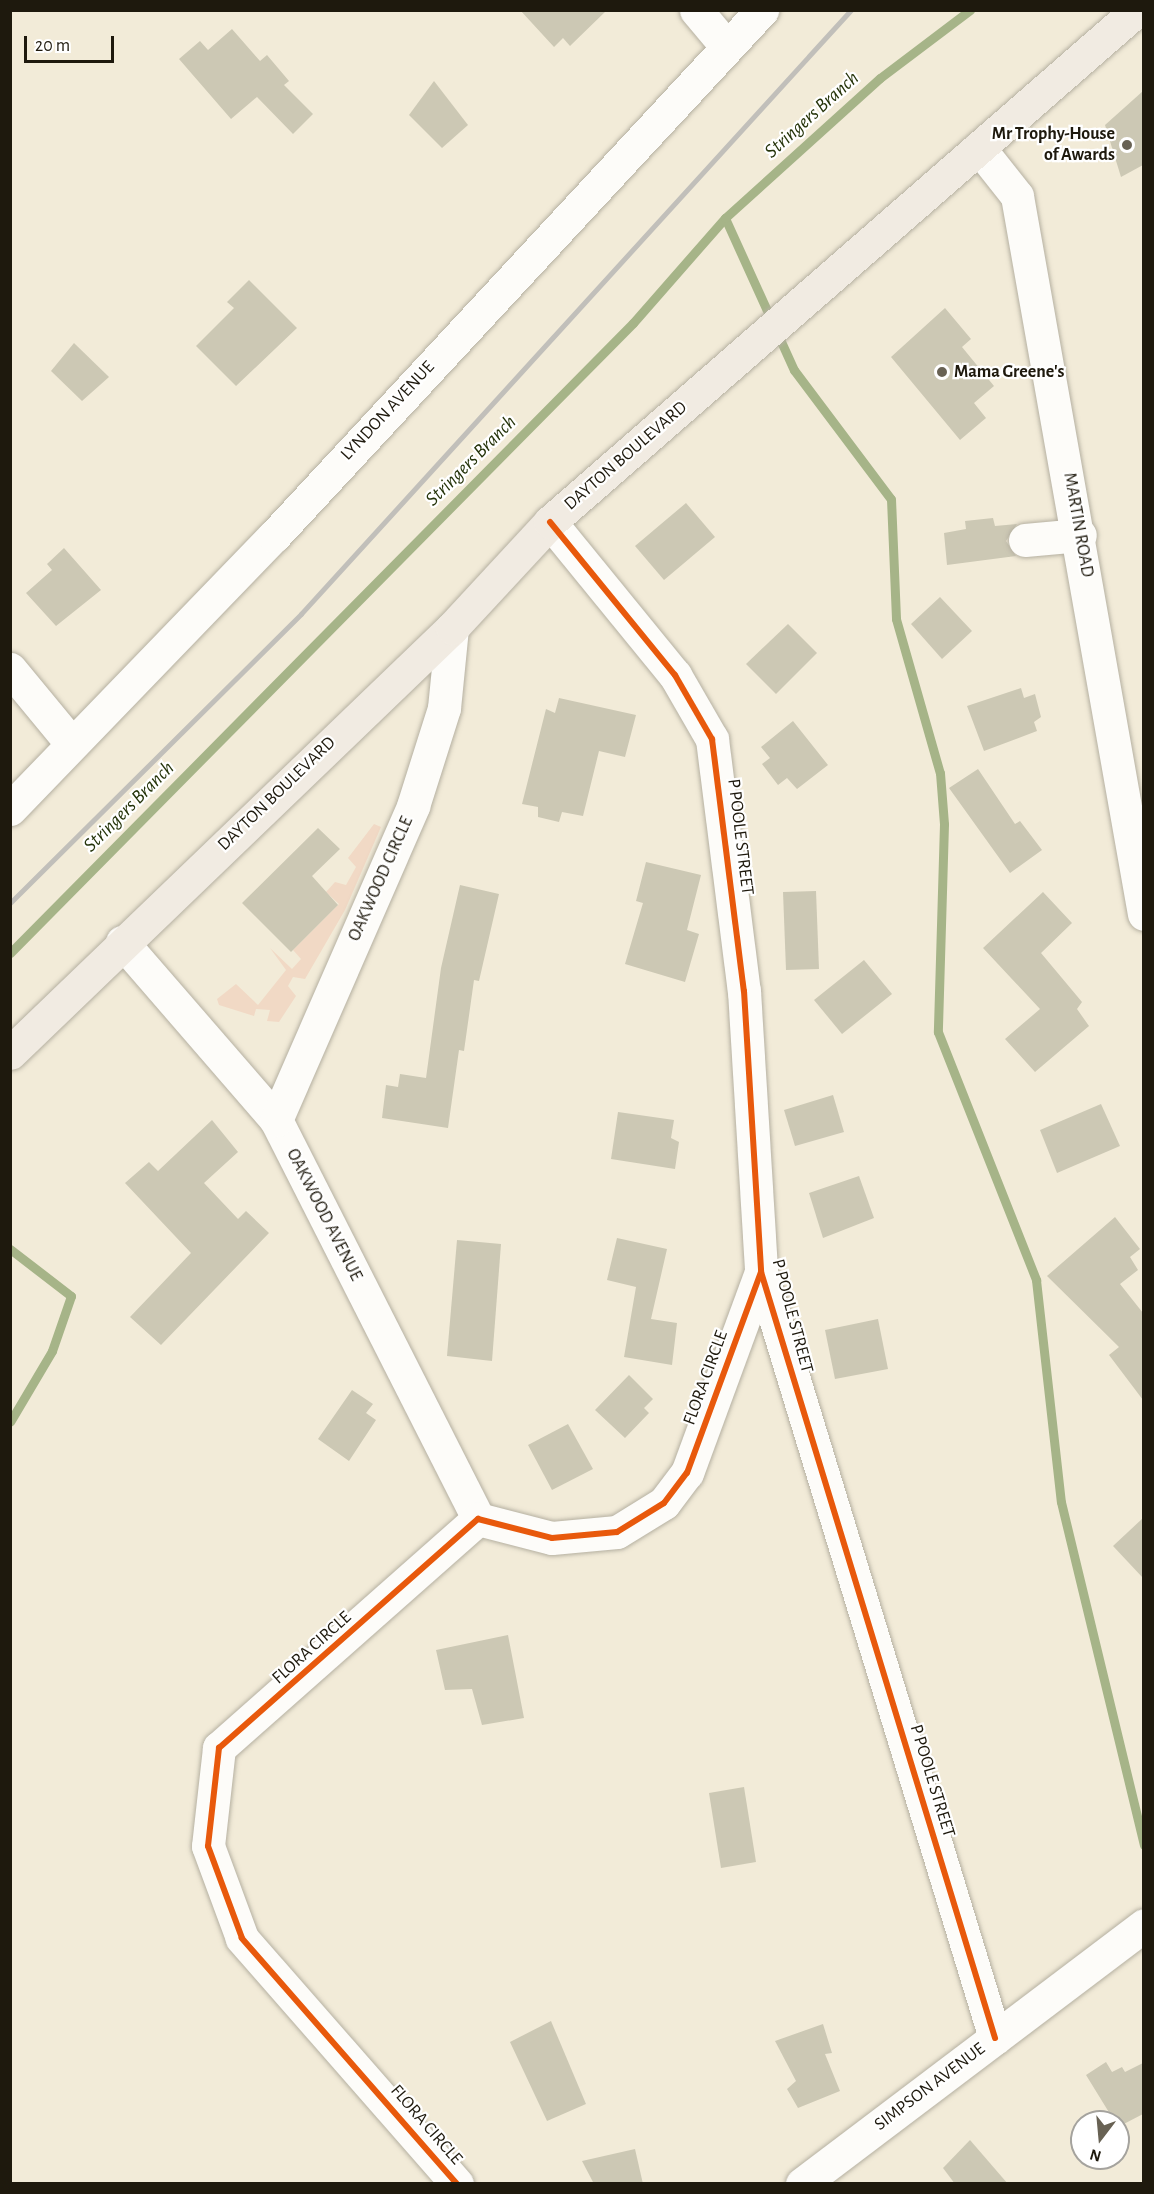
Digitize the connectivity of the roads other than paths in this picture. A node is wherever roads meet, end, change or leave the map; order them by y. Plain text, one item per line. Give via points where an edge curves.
1 (696, 10) edge
2 (762, 10) edge
3 (1137, 10) edge
4 (727, 47) junction
5 (979, 148) junction
6 (550, 522) junction
7 (1080, 535) junction
8 (1025, 540) dead end
9 (452, 628) junction
10 (10, 669) edge
11 (71, 742) junction
12 (1135, 793) edge
13 (10, 809) edge
14 (1143, 914) edge
15 (122, 942) junction
16 (10, 1053) edge
17 (276, 1120) junction
18 (761, 1272) junction
19 (478, 1519) junction
20 (1143, 1926) edge
21 (995, 2038) junction
22 (457, 2184) edge
23 (802, 2184) edge

1 - 4 street
2 - 4 street, LYNDON AVENUE
3 - 5 main road, DAYTON BOULEVARD
4 - 11 street, LYNDON AVENUE via 274,536
5 - 6 main road, DAYTON BOULEVARD
5 - 7 street, MARTIN ROAD via 1017,196
6 - 9 main road, DAYTON BOULEVARD
6 - 18 street, P POOLE STREET via 675,675 712,739 744,991
7 - 8 street
7 - 12 street, MARTIN ROAD via 1102,693
9 - 15 main road, DAYTON BOULEVARD
9 - 17 street, OAKWOOD CIRCLE via 444,708 413,806
10 - 11 street
11 - 13 street, LYNDON AVENUE
12 - 14 street, MARTIN ROAD
15 - 16 main road, DAYTON BOULEVARD
15 - 17 street, OAKWOOD AVENUE
17 - 19 street, OAKWOOD AVENUE
18 - 19 street, FLORA CIRCLE via 687,1473 664,1503 617,1532 552,1538
18 - 21 street, P POOLE STREET
19 - 22 street, FLORA CIRCLE via 219,1748 208,1846 242,1938
20 - 21 street, SIMPSON AVENUE
21 - 23 street, SIMPSON AVENUE

